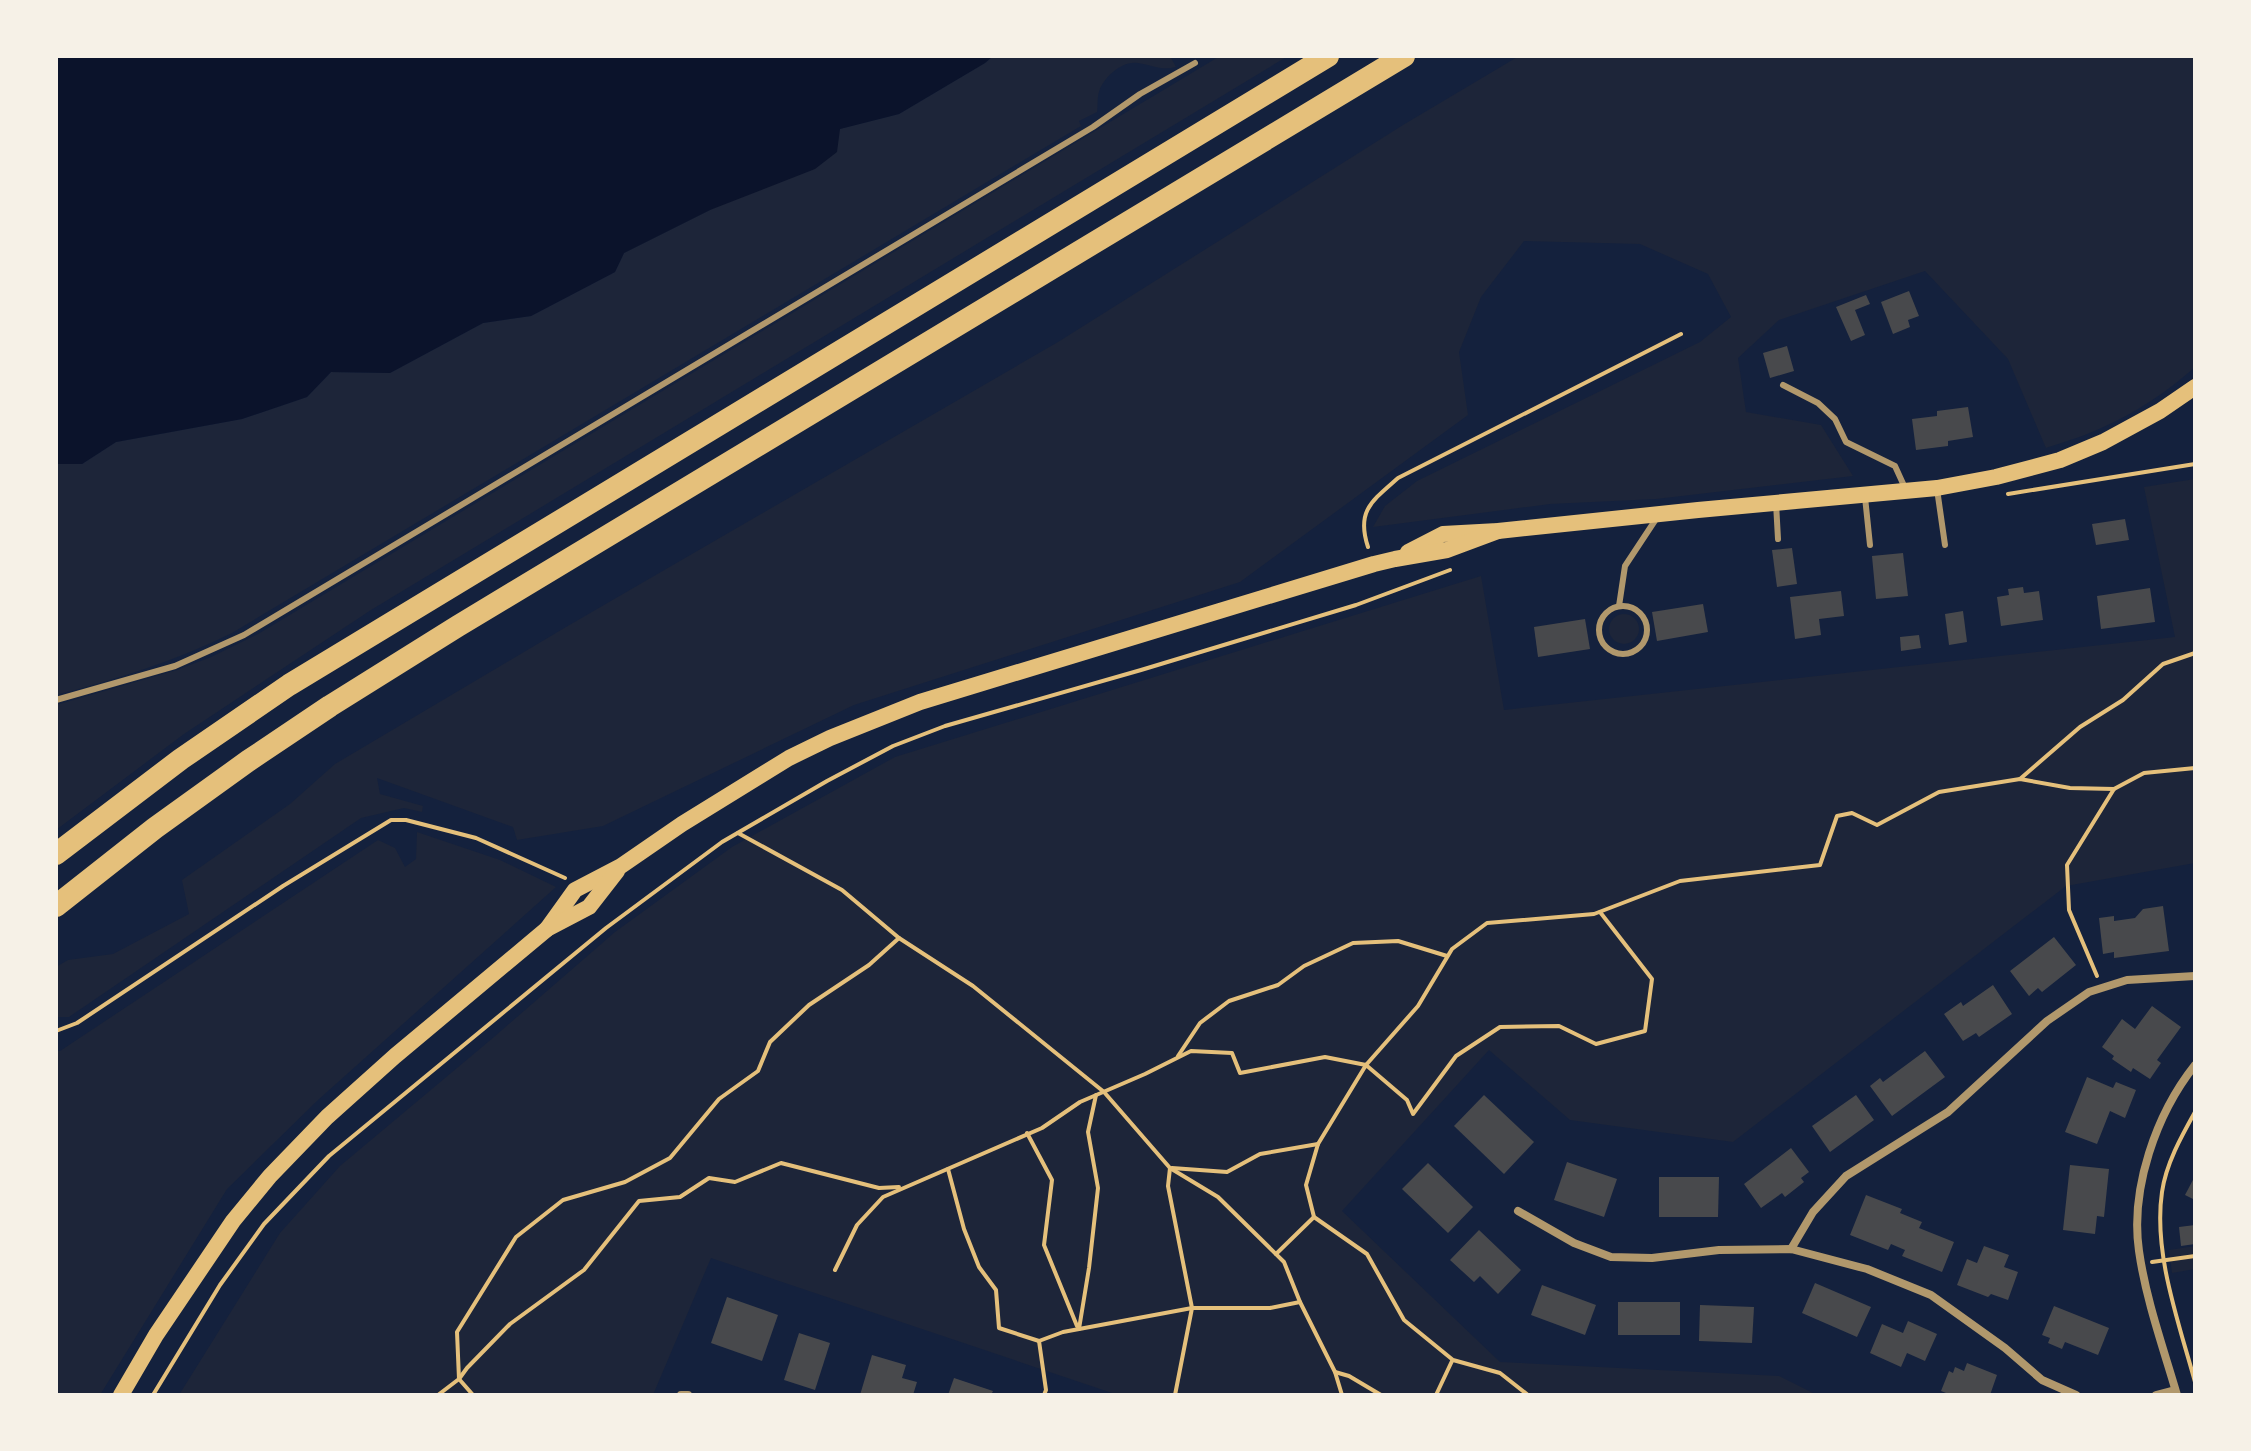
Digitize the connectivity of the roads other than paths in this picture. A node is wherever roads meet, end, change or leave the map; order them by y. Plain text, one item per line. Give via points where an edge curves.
1 (1328, 56) edge
2 (1404, 56) edge
3 (1195, 63) dead end
4 (1783, 385) dead end
5 (2195, 387) edge
6 (1937, 488) junction
7 (1906, 491) junction
8 (1864, 495) junction
9 (1776, 503) junction
10 (1659, 514) junction
11 (1778, 539) dead end
12 (1870, 545) dead end
13 (1945, 545) dead end
14 (1619, 606) junction
15 (56, 700) edge
16 (56, 854) edge
17 (621, 866) junction
18 (56, 906) edge
19 (547, 929) junction
20 (2195, 976) edge
21 (2195, 1065) edge
22 (1518, 1211) dead end
23 (1791, 1249) junction
24 (2176, 1393) edge
25 (121, 1395) edge
26 (681, 1395) edge
27 (688, 1395) edge
28 (2076, 1395) edge
29 (2156, 1395) edge

1 - 16 highway via 289,685
2 - 18 highway via 330,706 155,828
3 - 15 lane via 244,635 175,666
4 - 7 lane via 1818,403 1835,419 1846,442 1895,466
5 - 6 main road via 2132,427 2060,460
6 - 7 main road
6 - 13 lane
7 - 8 main road
8 - 9 main road
8 - 12 lane
9 - 10 main road
9 - 11 lane
10 - 14 lane via 1625,566
10 - 17 main road via 1498,531 920,702 789,758
14 - 14 lane via 1602,619 1601,640 1618,654 1631,653 1644,642 1646,620 1638,610
17 - 19 main road via 589,907
17 - 19 main road via 575,890
19 - 25 main road via 395,1056 270,1176 233,1221
20 - 23 street via 2127,980 2089,992 2047,1021 1948,1112 1846,1176 1813,1212
21 - 24 street via 2154,1138 2139,1193 2139,1249
22 - 23 street via 1611,1257
23 - 28 street via 1867,1269 1931,1295 2042,1380
24 - 29 street
26 - 27 street

